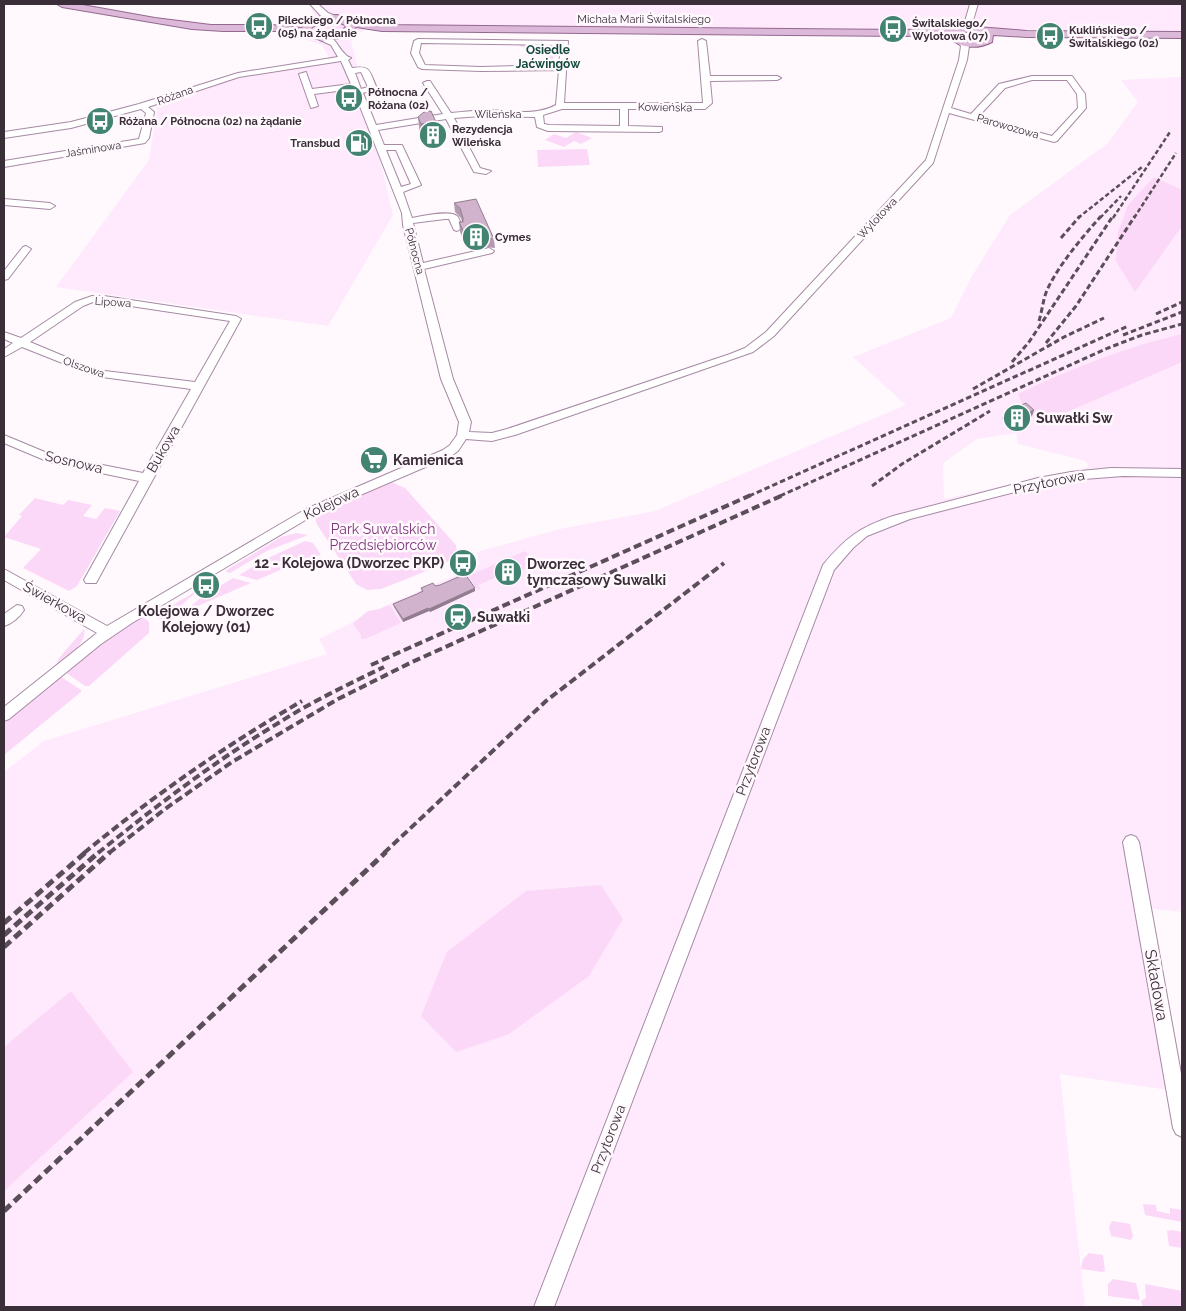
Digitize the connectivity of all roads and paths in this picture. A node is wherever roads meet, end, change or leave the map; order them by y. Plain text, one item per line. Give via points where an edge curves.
1 (62, 4) edge
2 (314, 4) edge
3 (973, 8) edge
4 (337, 18) junction
5 (310, 26) junction
6 (346, 30) junction
7 (959, 35) junction
8 (1182, 35) edge
9 (982, 36) junction
10 (323, 38) junction
11 (702, 41) dead end
12 (344, 58) junction
13 (963, 60) junction
14 (563, 67) junction
15 (350, 70) junction
16 (303, 74) dead end
17 (777, 78) dead end
18 (706, 80) junction
19 (426, 83) dead end
20 (357, 89) junction
21 (310, 92) junction
22 (142, 106) junction
23 (314, 106) dead end
24 (560, 106) junction
25 (624, 106) junction
26 (947, 110) junction
27 (539, 115) junction
28 (449, 116) junction
29 (974, 116) junction
30 (373, 128) junction
31 (624, 129) junction
32 (659, 129) dead end
33 (4, 136) edge
34 (381, 148) junction
35 (4, 164) edge
36 (486, 171) dead end
37 (399, 190) junction
38 (4, 202) edge
39 (50, 206) dead end
40 (408, 221) junction
41 (458, 228) edge
42 (26, 249) dead end
43 (488, 251) dead end
44 (420, 268) junction
45 (4, 277) edge
46 (236, 319) joint
47 (4, 335) edge
48 (21, 342) junction
49 (4, 354) edge
50 (199, 386) junction
51 (463, 435) junction
52 (4, 439) edge
53 (1182, 473) edge
54 (146, 478) junction
55 (4, 574) edge
56 (91, 580) dead end
57 (17, 610) dead end
58 (4, 621) edge
59 (106, 632) junction
60 (4, 716) edge
61 (1131, 842) dead end
62 (1182, 1128) edge
63 (544, 1307) edge

1 - 5 main road via 189,26 237,29
2 - 4 street via 325,15
2 - 5 street via 317,16
3 - 7 street via 967,26
3 - 9 street via 974,23
4 - 5 main road via 324,18
4 - 6 main road
5 - 10 main road
6 - 7 main road, Michała Marii Świtalskiego
6 - 10 main road, Michała Marii Świtalskiego
6 - 12 street, Północna via 340,42
7 - 9 main road
7 - 9 main road
7 - 13 street, Wylotowa via 965,46
8 - 9 main road
9 - 13 street, Wylotowa
10 - 12 street, Północna via 334,43
11 - 18 street, Kowieńska
12 - 15 street, Północna
12 - 22 street, Różana via 238,74
13 - 26 street, Wylotowa
14 - 14 street via 565,43 418,41 414,53 422,67
14 - 24 street
15 - 20 street, Północna
15 - 20 street via 364,69 373,88
16 - 21 street
17 - 18 street
18 - 25 street, Kowieńska via 708,103 705,106
19 - 28 street
20 - 21 street
20 - 30 street, Północna
21 - 23 street
22 - 33 street, Różana via 71,125
22 - 35 street, Jaśminowa via 150,112 142,140
24 - 25 street, Kowieńska
24 - 27 street, Wileńska
25 - 31 street
26 - 29 street, Parowozowa
26 - 51 street, Wylotowa via 930,161 770,334 749,350 500,435
27 - 28 street, Wileńska via 482,113
27 - 31 street via 540,125 548,128
28 - 30 street, Wileńska
28 - 36 street via 477,170
29 - 29 street, Parowozowa via 1054,139 1082,108 1081,94 1068,78 1032,78 1002,86
30 - 34 street, Północna
31 - 32 street
34 - 37 street, Północna
34 - 37 street via 399,147 416,185
37 - 40 street, Północna
38 - 39 street
40 - 41 street via 446,216 453,217
40 - 44 street, Północna
42 - 45 street
43 - 44 street
44 - 51 street, Północna via 448,379 465,422
46 - 48 street, Lipowa via 92,299
46 - 50 street, Bukowa
47 - 48 street, Olszowa
48 - 49 street, Lipowa
48 - 50 street, Olszowa via 95,373
50 - 54 street, Bukowa
51 - 59 street, Kolejowa via 447,453 310,512
52 - 54 street, Sosnowa via 49,458
53 - 63 street, Przytorowa via 1101,473 1040,483 884,523 844,548 828,568
54 - 56 street, Bukowa
55 - 59 street, Świerkowa
57 - 58 street
59 - 60 street, Kolejowa
61 - 62 street, Składowa

